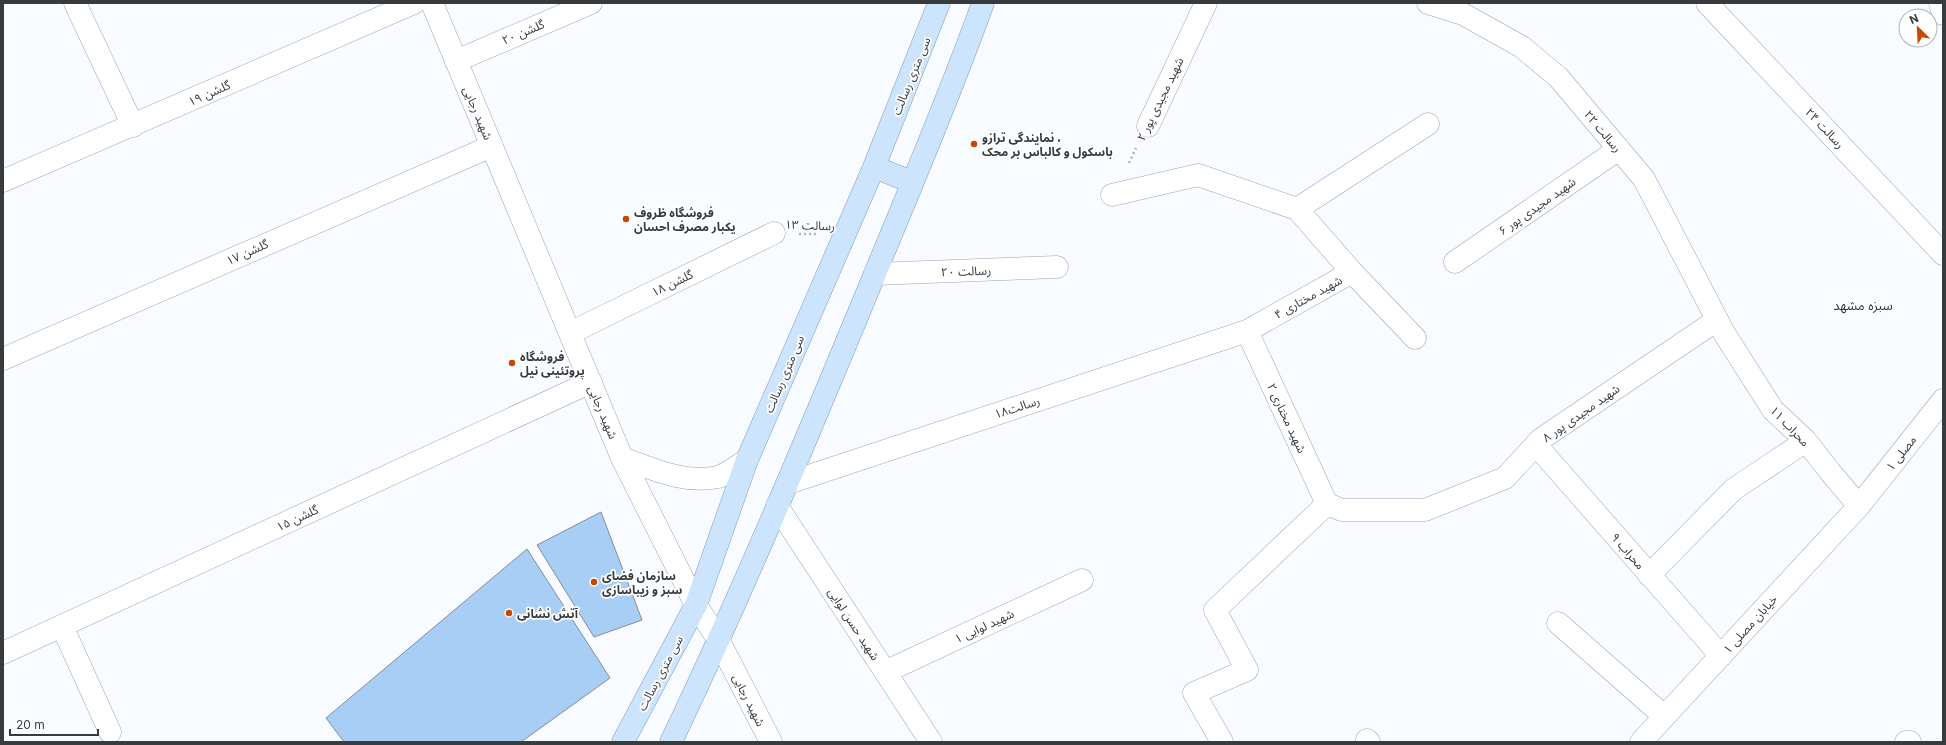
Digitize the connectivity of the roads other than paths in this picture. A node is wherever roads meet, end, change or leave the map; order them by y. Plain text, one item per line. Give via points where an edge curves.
1 (75, 3) edge
2 (414, 3) edge
3 (432, 3) edge
4 (590, 3) edge
5 (939, 3) edge
6 (983, 3) edge
7 (1206, 3) edge
8 (1428, 3) edge
9 (1707, 3) edge
10 (1940, 3) edge
11 (1943, 14) edge
12 (456, 60) junction
13 (1428, 124) dead end
14 (133, 126) junction
15 (1148, 126) road end
16 (492, 146) junction
17 (1619, 150) junction
18 (874, 167) junction
19 (3, 181) edge
20 (912, 182) junction
21 (1112, 195) road end
22 (1297, 209) junction
23 (774, 233) road end
24 (1943, 254) edge
25 (1455, 262) dead end
26 (1057, 267) dead end
27 (1352, 272) junction
28 (875, 274) junction
29 (1717, 320) junction
30 (1247, 331) junction
31 (570, 333) junction
32 (1415, 338) dead end
33 (3, 359) edge
34 (591, 382) junction
35 (1943, 400) edge
36 (1806, 441) junction
37 (1536, 445) junction
38 (622, 458) junction
39 (747, 460) junction
40 (788, 483) junction
41 (1327, 504) junction
42 (777, 506) junction
43 (1859, 506) junction
44 (1649, 574) junction
45 (1082, 580) dead end
46 (696, 605) junction
47 (1558, 622) dead end
48 (62, 626) junction
49 (719, 641) junction
50 (3, 653) edge
51 (1721, 656) junction
52 (885, 672) junction
53 (1664, 716) junction
54 (110, 732) dead end
55 (623, 742) edge
56 (671, 742) edge
57 (771, 742) edge
58 (931, 742) edge
59 (1222, 742) edge
60 (1641, 742) edge
61 (1906, 742) edge
62 (1910, 742) edge

1 - 14 street
2 - 14 street, ۱۹ گلشن
3 - 12 street, شهید رجایی
4 - 12 street, ۲۰ گلشن
5 - 18 main road, سی متری رسالت
6 - 20 main road
7 - 15 street, ۲ شهید مجیدی پور
8 - 17 street, ۲۲ رسالت via 1463,14 1522,47 1558,77
9 - 24 street, ۲۴ رسالت
10 - 11 street
12 - 16 street, شهید رجایی
13 - 22 street
14 - 19 street, ۱۹ گلشن
16 - 31 street, شهید رجایی
16 - 33 street, گلشن ۱۷
17 - 25 street, ۶ شهید مجیدی پور
17 - 29 street, ۲۲ رسالت via 1644,180
18 - 20 main road
18 - 39 main road, سی متری رسالت
20 - 28 main road
21 - 22 street via 1198,175
22 - 27 street
23 - 31 street, ۱۸ گلشن
26 - 28 street, ۲۰ رسالت
27 - 30 street, ۴ شهید مختاری
27 - 32 street, ۴ شهید مختاری
28 - 40 main road
29 - 36 street, ۱۱ محراب via 1773,410
29 - 37 street, ۸ شهید مجیدی پور via 1541,439
30 - 40 street, رسالت۱۸
30 - 41 street, ۲ شهید مختاری
31 - 34 street, شهید رجایی
34 - 38 street, شهید رجایی
34 - 48 street, گلشن ۱۵
35 - 43 street, ۱ مصلی
36 - 43 street, ۱۱ محراب
36 - 44 street via 1734,489
37 - 41 street, ۸ شهید مجیدی پور via 1505,478 1425,510 1342,510
37 - 44 street, ۹ محراب
38 - 39 street via 669,475 691,479 719,477
38 - 46 street, شهید رجایی
39 - 46 main road, سی متری رسالت
40 - 42 main road
41 - 59 street via 1216,610 1247,670 1194,693
42 - 49 main road
42 - 52 street, شهید حسن لوایی
43 - 51 street, خیابان مصلی ۱
44 - 51 street, ۹ محراب
45 - 52 street, ۱ شهید لوایی
46 - 49 street, شهید رجایی
46 - 55 main road, سی متری رسالت
47 - 53 street
48 - 50 street, گلشن ۱۵
48 - 54 street
49 - 56 main road
49 - 57 street, شهید رجایی
51 - 53 street, خیابان مصلی ۱
52 - 58 street, شهید حسن لوایی
53 - 60 street, خیابان مصلی ۱
61 - 62 street

